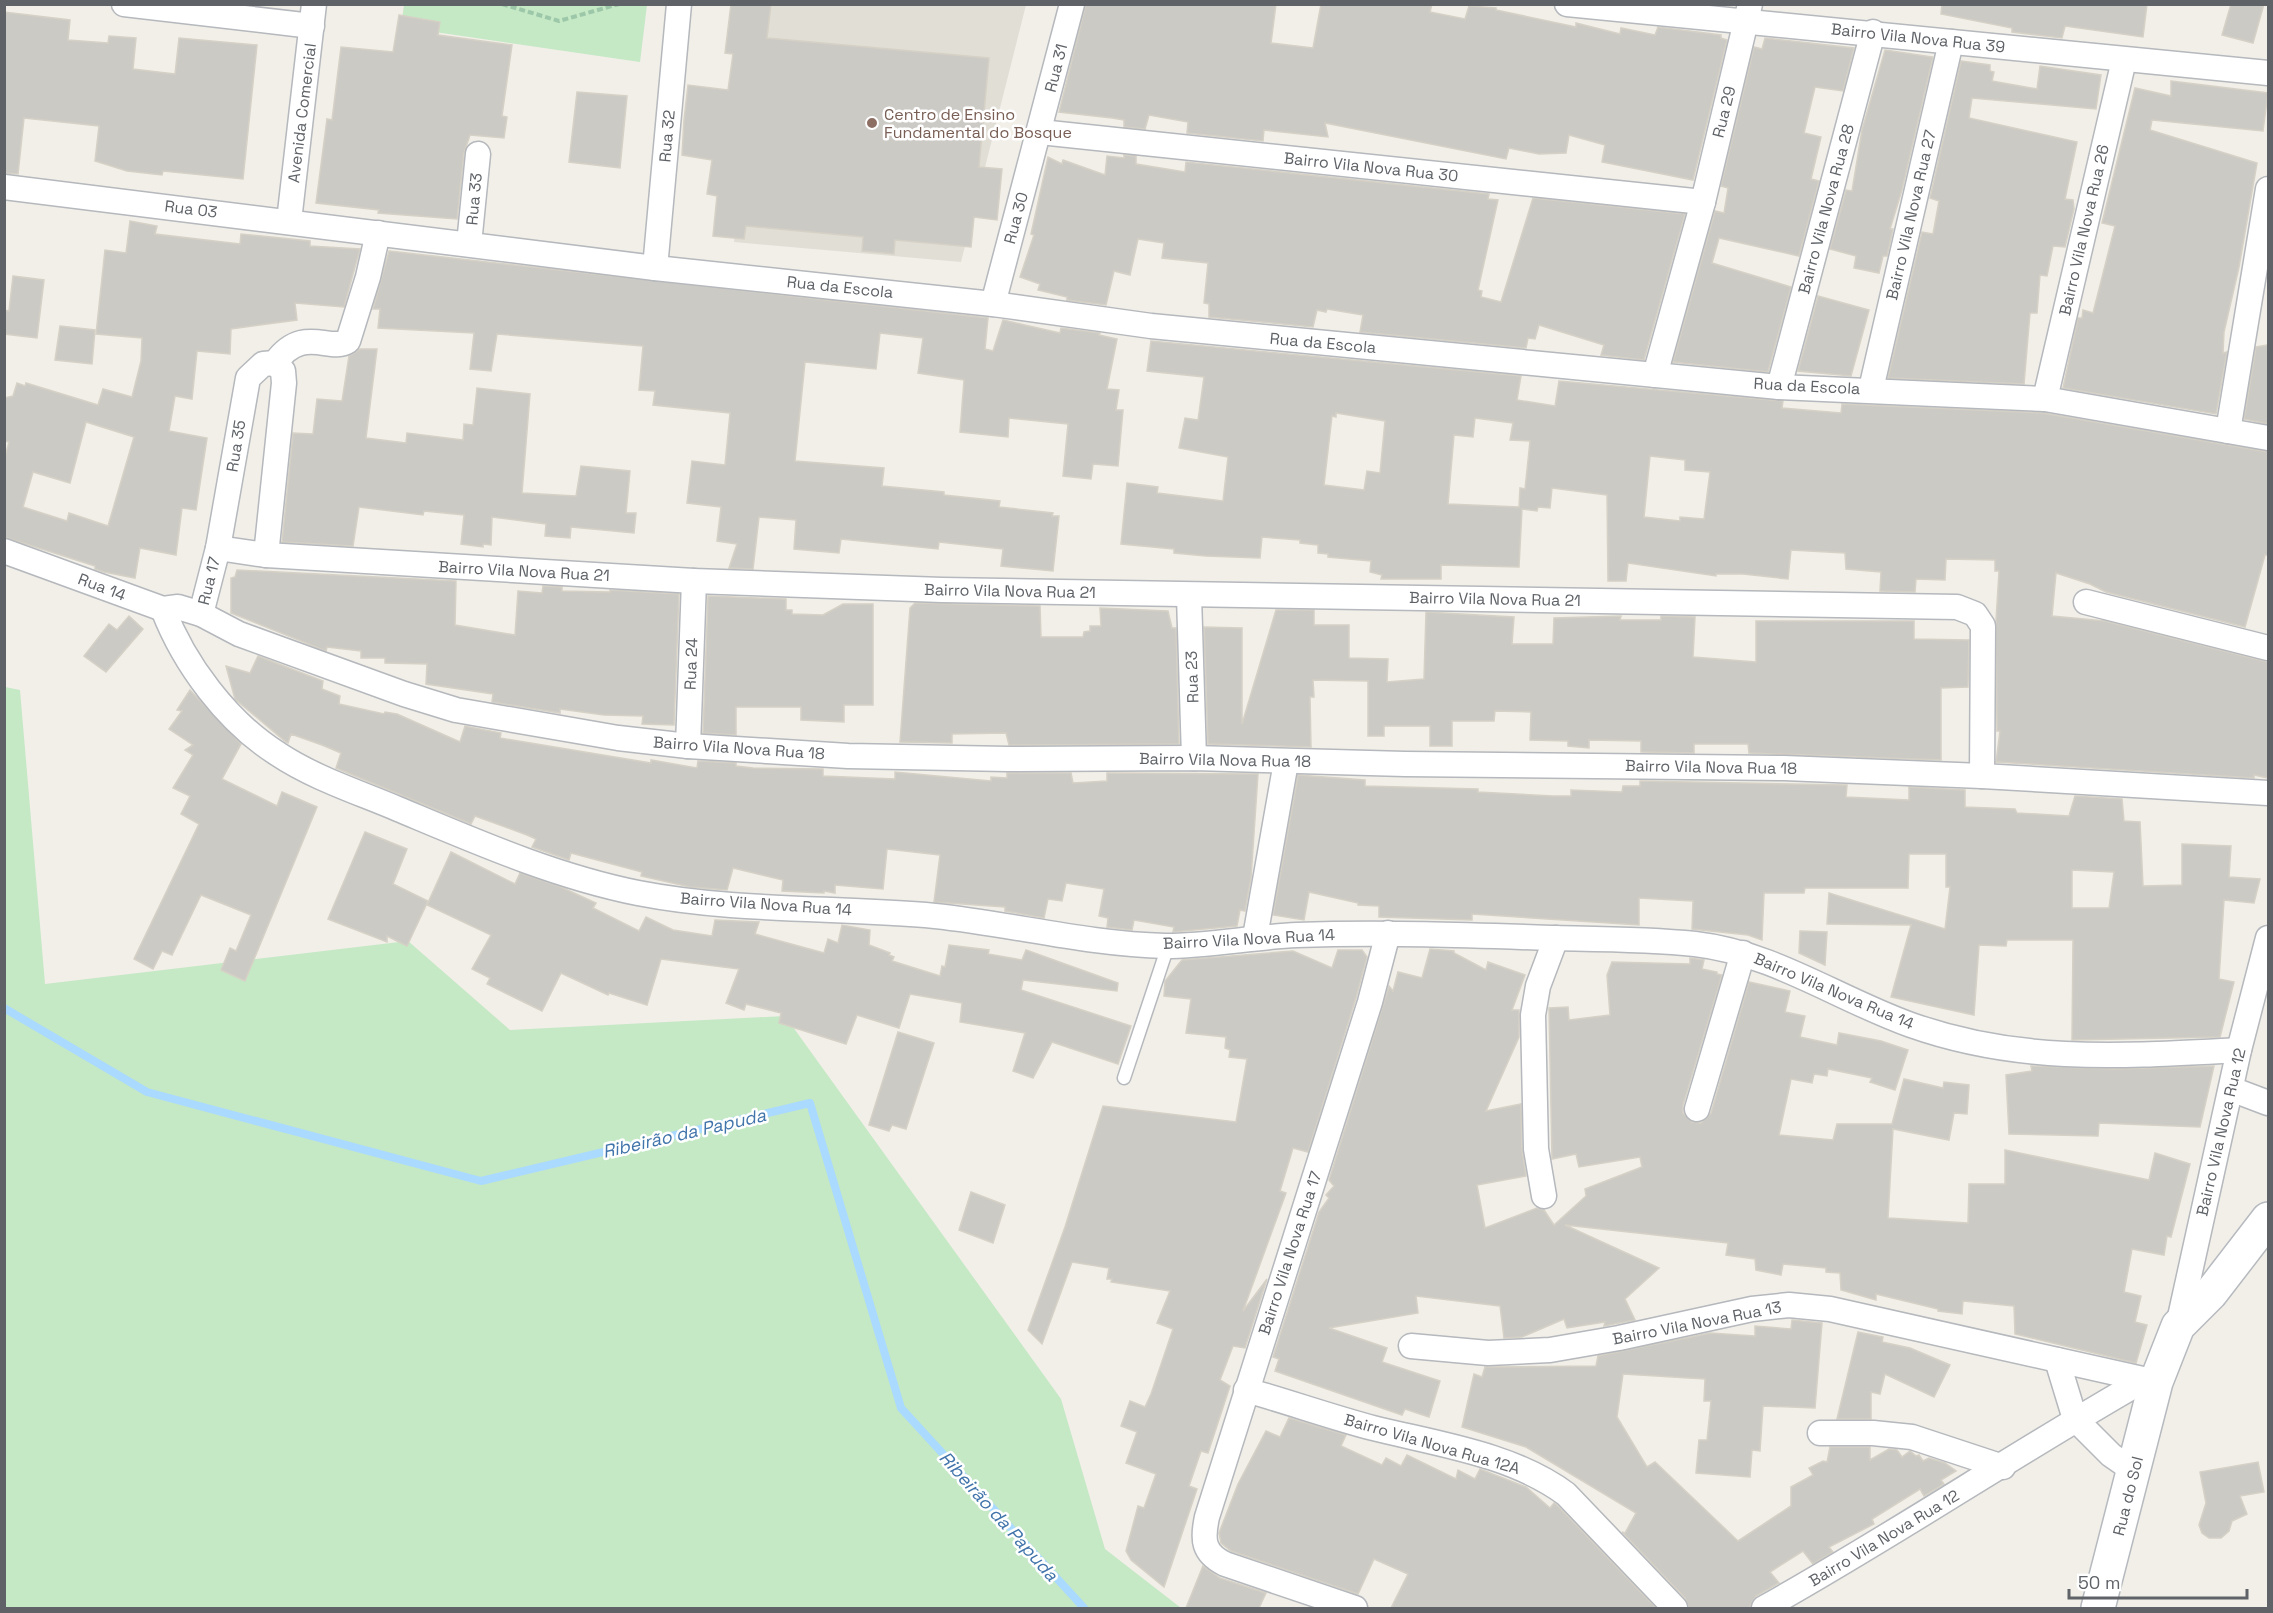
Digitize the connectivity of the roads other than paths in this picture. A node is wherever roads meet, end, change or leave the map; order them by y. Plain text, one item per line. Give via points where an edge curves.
1 (124, 4) edge
2 (679, 4) edge
3 (1071, 4) edge
4 (1567, 4) edge
5 (1748, 13) edge
6 (313, 15) edge
7 (1873, 32) junction
8 (1951, 42) junction
9 (2124, 60) junction
10 (2268, 73) edge
11 (1040, 132) junction
12 (478, 154) dead end
13 (4, 187) edge
14 (2268, 189) edge
15 (1702, 202) junction
16 (289, 220) junction
17 (378, 233) junction
18 (469, 244) junction
19 (655, 268) junction
20 (993, 304) junction
21 (275, 363) junction
22 (1655, 375) junction
23 (1779, 387) junction
24 (1871, 389) junction
25 (2045, 399) junction
26 (2228, 431) junction
27 (2268, 438) edge
28 (218, 548) junction
29 (4, 551) edge
30 (266, 555) junction
31 (694, 581) junction
32 (1189, 596) junction
33 (2086, 602) dead end
34 (163, 609) junction
35 (201, 614) junction
36 (2268, 648) edge
37 (688, 746) junction
38 (1194, 758) junction
39 (1286, 762) junction
40 (1982, 776) junction
41 (2268, 793) edge
42 (1388, 933) junction
43 (1256, 937) junction
44 (1556, 938) junction
45 (2268, 938) edge
46 (1168, 946) junction
47 (1743, 953) junction
48 (2239, 1050) junction
49 (1124, 1078) dead end
50 (2231, 1089) junction
51 (2268, 1102) edge
52 (1697, 1109) dead end
53 (1544, 1196) dead end
54 (2268, 1219) edge
55 (2178, 1326) junction
56 (1411, 1346) dead end
57 (2057, 1360) junction
58 (2150, 1381) junction
59 (1246, 1390) junction
60 (2075, 1419) junction
61 (1820, 1433) dead end
62 (2003, 1467) junction
63 (2134, 1471) junction
64 (1355, 1608) edge
65 (1675, 1608) edge
66 (1764, 1608) edge
67 (2098, 1608) edge

1 - 6 street
2 - 19 street, Rua 32
3 - 11 street, Rua 31
4 - 5 street, Bairro Vila Nova Rua 39
5 - 7 street, Bairro Vila Nova Rua 39
5 - 15 street, Rua 29
6 - 16 street, Avenida Comercial
7 - 8 street, Bairro Vila Nova Rua 39
7 - 23 street, Bairro Vila Nova Rua 28
8 - 9 street, Bairro Vila Nova Rua 39
8 - 24 street, Bairro Vila Nova Rua 27
9 - 10 street, Bairro Vila Nova Rua 39
9 - 25 street, Bairro Vila Nova Rua 26
11 - 15 street, Bairro Vila Nova Rua 30
11 - 20 street, Rua 30
12 - 18 street, Rua 33
13 - 16 street, Rua 03
14 - 26 street
15 - 22 street, Rua 29
16 - 17 street, Rua 03
17 - 18 street, Rua da Escola
17 - 21 street, Rua 35 via 348,341 295,345
18 - 19 street, Rua da Escola
19 - 20 street, Rua da Escola
20 - 22 street, Rua da Escola via 1152,326
21 - 28 street, Rua 35 via 260,365 248,378
21 - 30 street via 283,371 284,383
22 - 23 street, Rua da Escola
23 - 24 street, Rua da Escola
24 - 25 street, Rua da Escola
25 - 26 street, Rua da Escola
26 - 27 street, Rua da Escola
28 - 30 street, Bairro Vila Nova Rua 21
28 - 35 street, Rua 17
29 - 34 street, Rua 14
30 - 31 street, Bairro Vila Nova Rua 21
31 - 32 street, Bairro Vila Nova Rua 21
31 - 37 street, Rua 24
32 - 38 street, Rua 23
32 - 40 street, Bairro Vila Nova Rua 21 via 1957,607 1975,614 1983,626
33 - 36 street
34 - 35 street, Rua 14 via 178,607
34 - 46 street, Bairro Vila Nova Rua 14 via 173,635 192,665 224,706 275,753 306,770 490,847 572,877 641,894 880,911
35 - 37 street, Bairro Vila Nova Rua 18 via 239,634 456,710
37 - 38 street, Bairro Vila Nova Rua 18 via 849,756
38 - 39 street, Bairro Vila Nova Rua 18
39 - 40 street, Bairro Vila Nova Rua 18 via 1784,768
39 - 43 street
40 - 41 street, Bairro Vila Nova Rua 18
42 - 43 street, Bairro Vila Nova Rua 14
42 - 44 street, Bairro Vila Nova Rua 14
42 - 59 street, Bairro Vila Nova Rua 17 via 1370,1002
43 - 46 street, Bairro Vila Nova Rua 14
44 - 47 street, Bairro Vila Nova Rua 14 via 1699,944
44 - 53 street via 1538,986 1533,1015 1536,1149
45 - 48 street, Bairro Vila Nova Rua 12
46 - 49 lane
47 - 48 street, Bairro Vila Nova Rua 14 via 1790,970 1905,1023 1971,1042 2065,1056
47 - 52 street
48 - 50 street, Bairro Vila Nova Rua 12
50 - 51 street
50 - 55 street, Bairro Vila Nova Rua 12
54 - 55 street via 2211,1293
55 - 58 street, Rua do Sol
56 - 57 street, Bairro Vila Nova Rua 13 via 1488,1353 1550,1350 1789,1305 1830,1310
57 - 58 street, Bairro Vila Nova Rua 13
57 - 60 street
58 - 60 street, Bairro Vila Nova Rua 12
58 - 63 street, Rua do Sol
59 - 64 street, Bairro Vila Nova Rua 17 via 1205,1526 1206,1550 1225,1564
59 - 65 street, Bairro Vila Nova Rua 12A via 1486,1456 1551,1483
60 - 62 street, Bairro Vila Nova Rua 12
60 - 63 street via 2111,1455
61 - 62 street via 1912,1437
62 - 66 street, Bairro Vila Nova Rua 12
63 - 67 street, Rua do Sol

